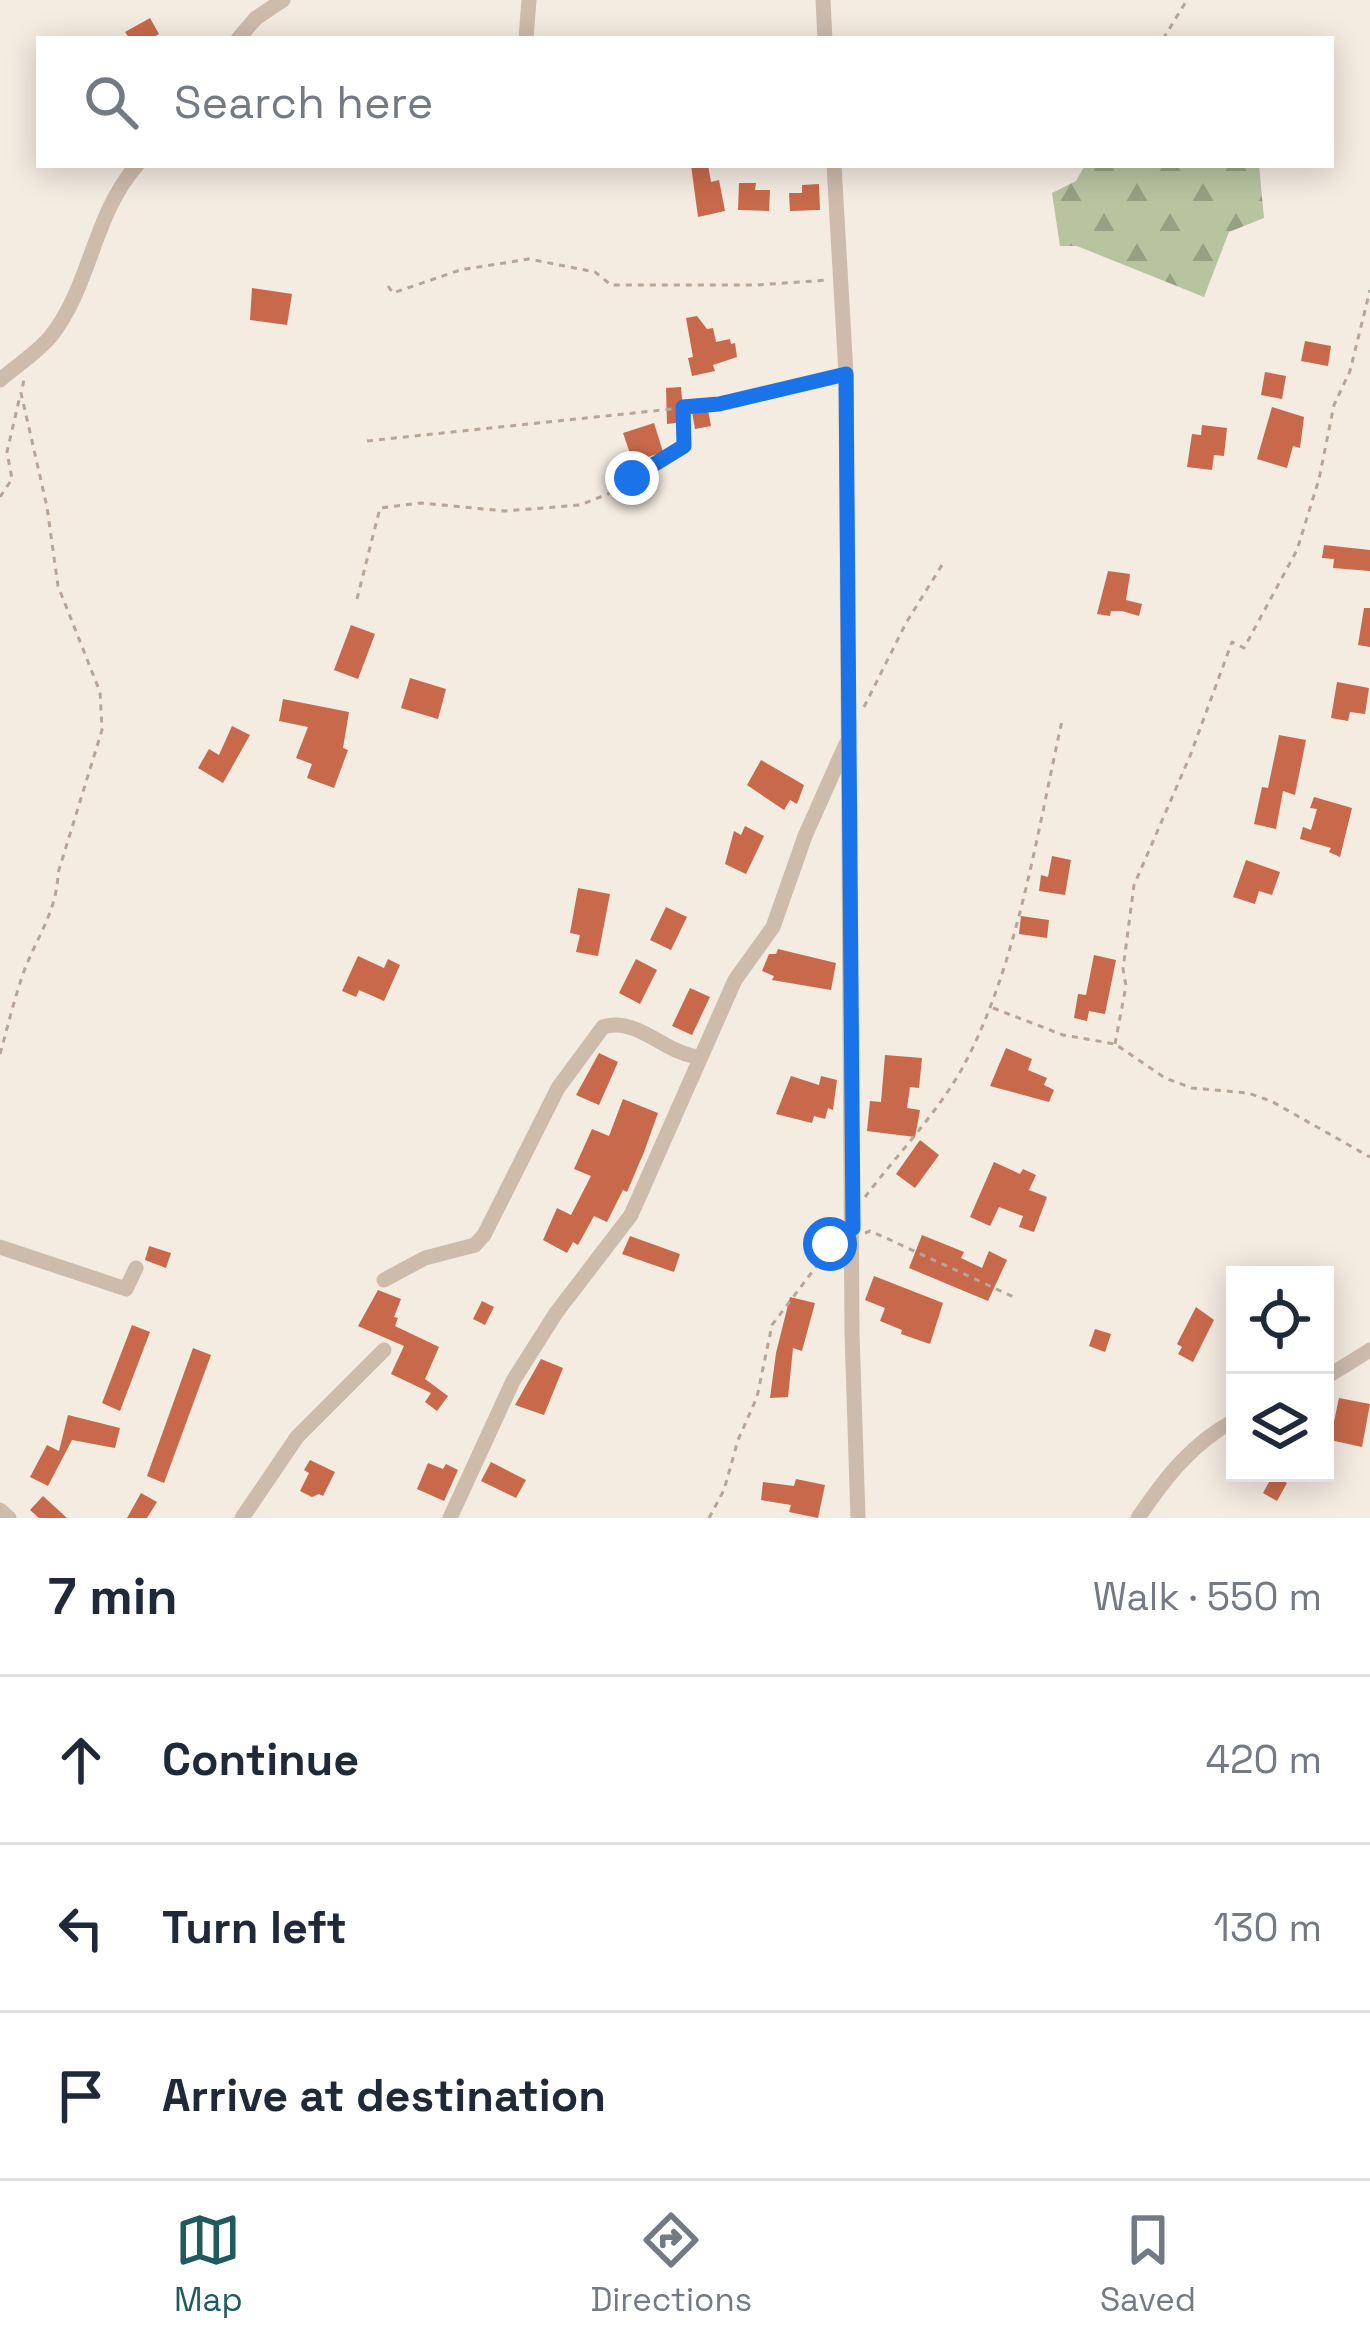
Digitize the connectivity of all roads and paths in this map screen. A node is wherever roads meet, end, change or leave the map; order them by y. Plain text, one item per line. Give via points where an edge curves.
1 (284, 0) edge
2 (529, 0) edge
3 (823, 0) edge
4 (1187, 0) edge
5 (241, 36) edge
6 (526, 36) edge
7 (825, 36) edge
8 (1165, 36) edge
9 (134, 168) edge
10 (834, 168) edge
11 (842, 279) junction
12 (388, 286) dead end
13 (1370, 290) edge
14 (29, 355) junction
15 (846, 374) junction
16 (0, 380) edge
17 (21, 393) junction
18 (683, 407) junction
19 (367, 441) dead end
20 (0, 497) edge
21 (942, 565) dead end
22 (357, 599) dead end
23 (1062, 721) dead end
24 (850, 736) junction
25 (992, 1008) junction
26 (1115, 1044) junction
27 (0, 1054) edge
28 (700, 1057) junction
29 (1370, 1157) edge
30 (853, 1227) junction
31 (0, 1247) edge
32 (136, 1268) dead end
33 (384, 1280) dead end
34 (1016, 1298) dead end
35 (384, 1350) dead end
36 (1370, 1350) edge
37 (1331, 1374) edge
38 (1226, 1425) edge
39 (0, 1510) edge
40 (9, 1518) edge
41 (242, 1518) edge
42 (450, 1518) edge
43 (709, 1518) edge
44 (858, 1518) edge
45 (1138, 1518) edge

1 - 5 street
2 - 6 street
3 - 7 street
4 - 8 path
9 - 14 street via 104,213 67,310
10 - 11 street
11 - 12 path via 611,285 595,272 529,259 393,292
11 - 15 street
13 - 26 path via 1298,550 1244,648 1232,642 1134,885
14 - 16 street
14 - 17 path
15 - 18 path
15 - 24 street
17 - 20 path via 7,452 11,479
17 - 27 path via 58,586 100,692 102,730 57,894
18 - 19 path
18 - 22 path via 684,446 580,506 380,508
21 - 24 path
23 - 25 path
24 - 28 street via 773,927 735,980
24 - 30 street
25 - 26 path
25 - 30 path via 961,1070
26 - 29 path via 1176,1082 1271,1101
28 - 33 street via 623,1025 603,1027 558,1088 484,1235
28 - 42 street via 632,1215 512,1381
30 - 34 path
30 - 43 path via 830,1244 772,1325 757,1397
30 - 44 street
31 - 32 street via 126,1289
35 - 41 street via 296,1436
36 - 37 street
38 - 45 street via 1204,1437
39 - 40 street

